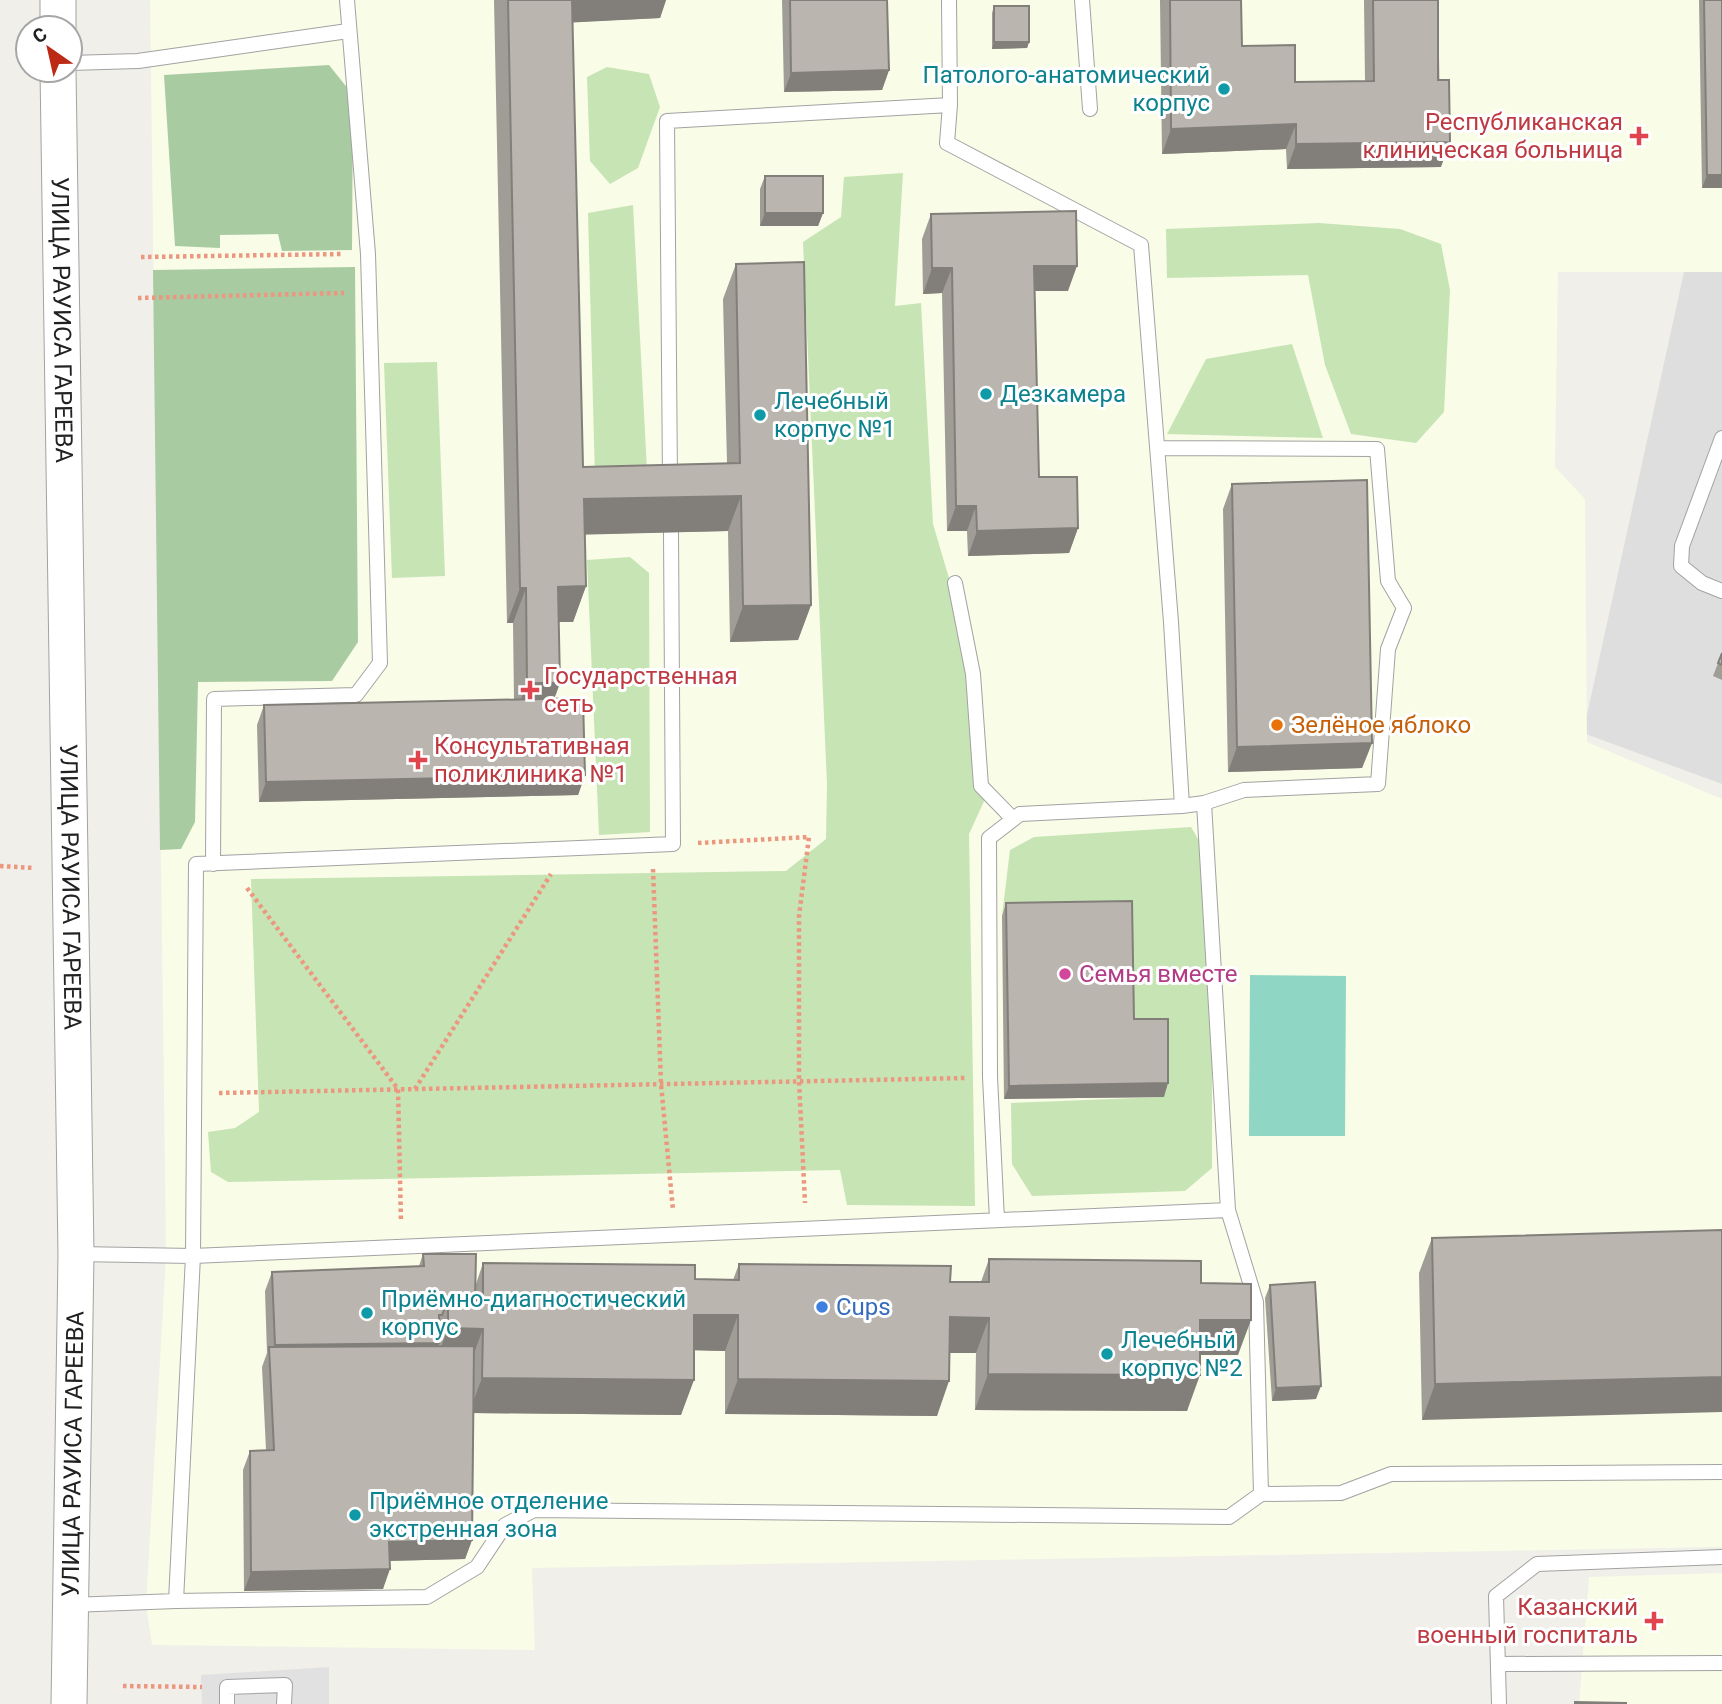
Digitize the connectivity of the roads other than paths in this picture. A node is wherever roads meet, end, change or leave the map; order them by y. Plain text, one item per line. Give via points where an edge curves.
1 (347, 0) edge
2 (949, 0) edge
3 (1082, 0) edge
4 (348, 31) junction
5 (84, 63) edge
6 (58, 84) edge
7 (950, 105) junction
8 (1090, 109) dead end
9 (1722, 438) edge
10 (1157, 448) junction
11 (670, 500) edge
12 (671, 532) edge
13 (955, 583) dead end
14 (1722, 591) edge
15 (1204, 803) junction
16 (1181, 806) junction
17 (1013, 819) junction
18 (213, 864) junction
19 (1228, 1210) junction
20 (997, 1220) junction
21 (76, 1254) junction
22 (193, 1256) junction
23 (1722, 1472) edge
24 (1261, 1494) junction
25 (1722, 1557) edge
26 (176, 1601) junction
27 (71, 1605) junction
28 (1722, 1663) edge
29 (1498, 1664) junction
30 (69, 1704) edge
31 (227, 1704) edge
32 (285, 1704) edge
33 (1499, 1704) edge

1 - 4 lane
2 - 7 lane
3 - 8 lane
4 - 5 lane via 138,61
4 - 18 lane via 368,254 380,663 356,695 214,699
6 - 21 street, УЛИЦА РАУИСА ГАРЕЕВА
7 - 10 lane via 947,143 1141,245
7 - 11 lane via 667,121
9 - 14 lane via 1682,546 1681,566 1702,583
10 - 15 lane via 1377,449 1388,581 1404,608 1388,649 1378,784 1244,790
10 - 16 lane
12 - 18 lane via 673,844
13 - 17 lane via 973,674 981,786
15 - 16 lane
15 - 19 lane
16 - 17 lane via 1020,814
17 - 20 lane via 989,838 990,1077
18 - 22 lane via 196,864
19 - 20 lane
19 - 24 lane via 1256,1302
20 - 22 lane
21 - 22 lane
21 - 27 street, УЛИЦА РАУИСА ГАРЕЕВА
22 - 26 lane
23 - 24 lane via 1391,1474 1341,1493
24 - 26 lane via 1229,1517 534,1510 505,1525 477,1567 426,1597
25 - 29 lane via 1537,1564 1496,1597
26 - 27 lane
27 - 30 street, УЛИЦА РАУИСА ГАРЕЕВА
28 - 29 lane
29 - 33 lane
31 - 32 lane via 227,1687 285,1685

